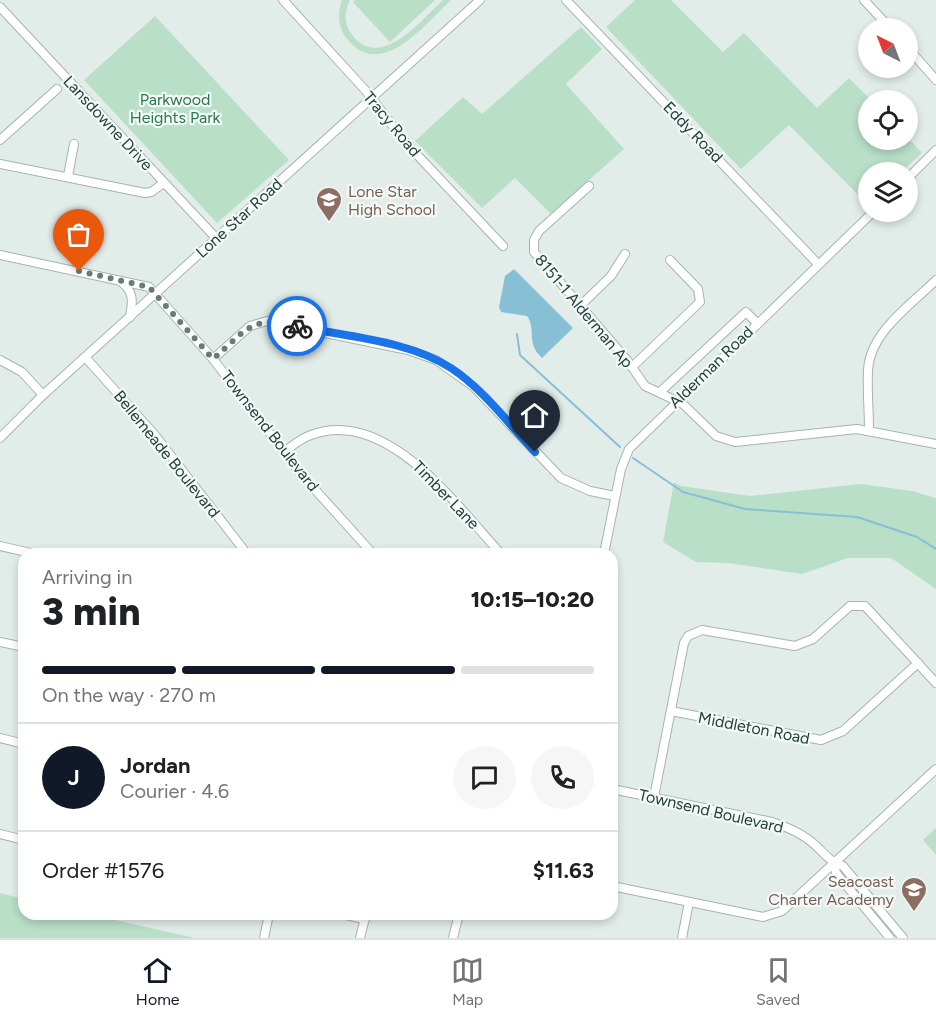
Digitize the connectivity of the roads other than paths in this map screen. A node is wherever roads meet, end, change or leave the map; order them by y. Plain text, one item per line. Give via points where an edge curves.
1 (284, 0) edge
2 (480, 0) edge
3 (566, 0) edge
4 (864, 0) edge
5 (0, 7) edge
6 (881, 18) edge
7 (918, 59) edge
8 (936, 80) edge
9 (57, 89) dead end
10 (371, 98) junction
11 (0, 140) edge
12 (74, 144) dead end
13 (936, 150) edge
14 (0, 164) edge
15 (918, 168) edge
16 (68, 176) junction
17 (164, 183) junction
18 (589, 186) dead end
19 (862, 222) edge
20 (216, 238) junction
21 (503, 246) dead end
22 (625, 254) dead end
23 (0, 255) edge
24 (670, 260) dead end
25 (818, 264) junction
26 (116, 278) junction
27 (936, 280) edge
28 (156, 294) junction
29 (580, 306) junction
30 (130, 317) junction
31 (757, 323) junction
32 (85, 357) junction
33 (213, 359) junction
34 (0, 360) edge
35 (632, 367) junction
36 (662, 394) junction
37 (43, 395) junction
38 (676, 402) junction
39 (869, 430) junction
40 (0, 438) edge
41 (936, 444) edge
42 (284, 452) junction
43 (615, 496) junction
44 (0, 546) edge
45 (242, 548) edge
46 (368, 548) edge
47 (495, 548) edge
48 (605, 548) edge
49 (18, 550) edge
50 (0, 642) edge
51 (18, 646) edge
52 (918, 663) junction
53 (936, 683) edge
54 (670, 711) junction
55 (0, 738) edge
56 (18, 742) edge
57 (936, 769) edge
58 (618, 790) edge
59 (654, 797) junction
60 (0, 834) edge
61 (18, 838) edge
62 (834, 863) junction
63 (618, 887) edge
64 (690, 902) junction
65 (268, 920) edge
66 (364, 920) edge
67 (458, 920) edge
68 (895, 927) junction
69 (888, 937) edge
70 (264, 938) edge
71 (360, 938) edge
72 (453, 938) edge
73 (682, 938) edge
74 (903, 938) edge

1 - 10 street, Tracy Road
2 - 10 street, Lone Star Road
3 - 25 street, Eddy Road
4 - 6 street
5 - 17 street, Lansdowne Drive
7 - 8 street
9 - 11 street
10 - 20 street, Lone Star Road
10 - 21 street, Tracy Road via 405,142
12 - 16 street
13 - 15 street
14 - 16 street
16 - 17 street via 145,193
17 - 20 street, Lansdowne Drive
18 - 29 street, 8151-1 Alderman Ap via 539,231 533,244 538,257
19 - 25 street, Alderman Road
20 - 28 street, Lone Star Road
22 - 29 street via 611,276
23 - 26 street, Townsend Boulevard
24 - 35 street via 698,289 700,302
25 - 31 street, Alderman Road
26 - 28 street, Townsend Boulevard via 142,284
26 - 30 street via 132,296
27 - 39 street via 887,328 873,348 868,370
28 - 30 street, Lone Star Road
28 - 33 street, Townsend Boulevard
29 - 35 street, 8151-1 Alderman Ap
30 - 32 street, Lone Star Road
31 - 36 street via 746,312
31 - 38 street, Alderman Road
32 - 37 street, Lone Star Road
32 - 45 street, Bellemeade Boulevard via 154,434
33 - 42 street, Townsend Boulevard
33 - 43 street via 250,326 267,321 422,354 451,368 468,382 561,478 590,491
34 - 37 street via 22,372
35 - 36 street, 8151-1 Alderman Ap via 645,386
36 - 38 street, 8151-1 Alderman Ap
37 - 40 street, Lone Star Road
38 - 39 street, 8151-1 Alderman Ap via 683,404 716,436 735,442 840,429
38 - 43 street, Alderman Road via 629,449
39 - 41 street, 8151-1 Alderman Ap
42 - 46 street, Townsend Boulevard
42 - 47 street, Timber Lane via 322,431 350,432 385,442 415,461
43 - 48 street, Alderman Road
44 - 49 street
50 - 51 street
52 - 53 street
52 - 54 street, Middleton Road via 843,731 821,740
52 - 54 street via 871,610 858,605 842,612 813,639 795,646 702,630 688,636 684,643
54 - 59 street
55 - 56 street
57 - 62 street
58 - 59 street, Townsend Boulevard
59 - 62 street, Townsend Boulevard via 772,822 804,836
60 - 61 street
62 - 64 street via 773,916
62 - 68 street, Townsend Boulevard via 843,866
62 - 69 street, Townsend Boulevard via 836,873
63 - 64 street
64 - 73 street
65 - 70 street
66 - 71 street
67 - 72 street
68 - 69 street
68 - 74 street, Townsend Boulevard

